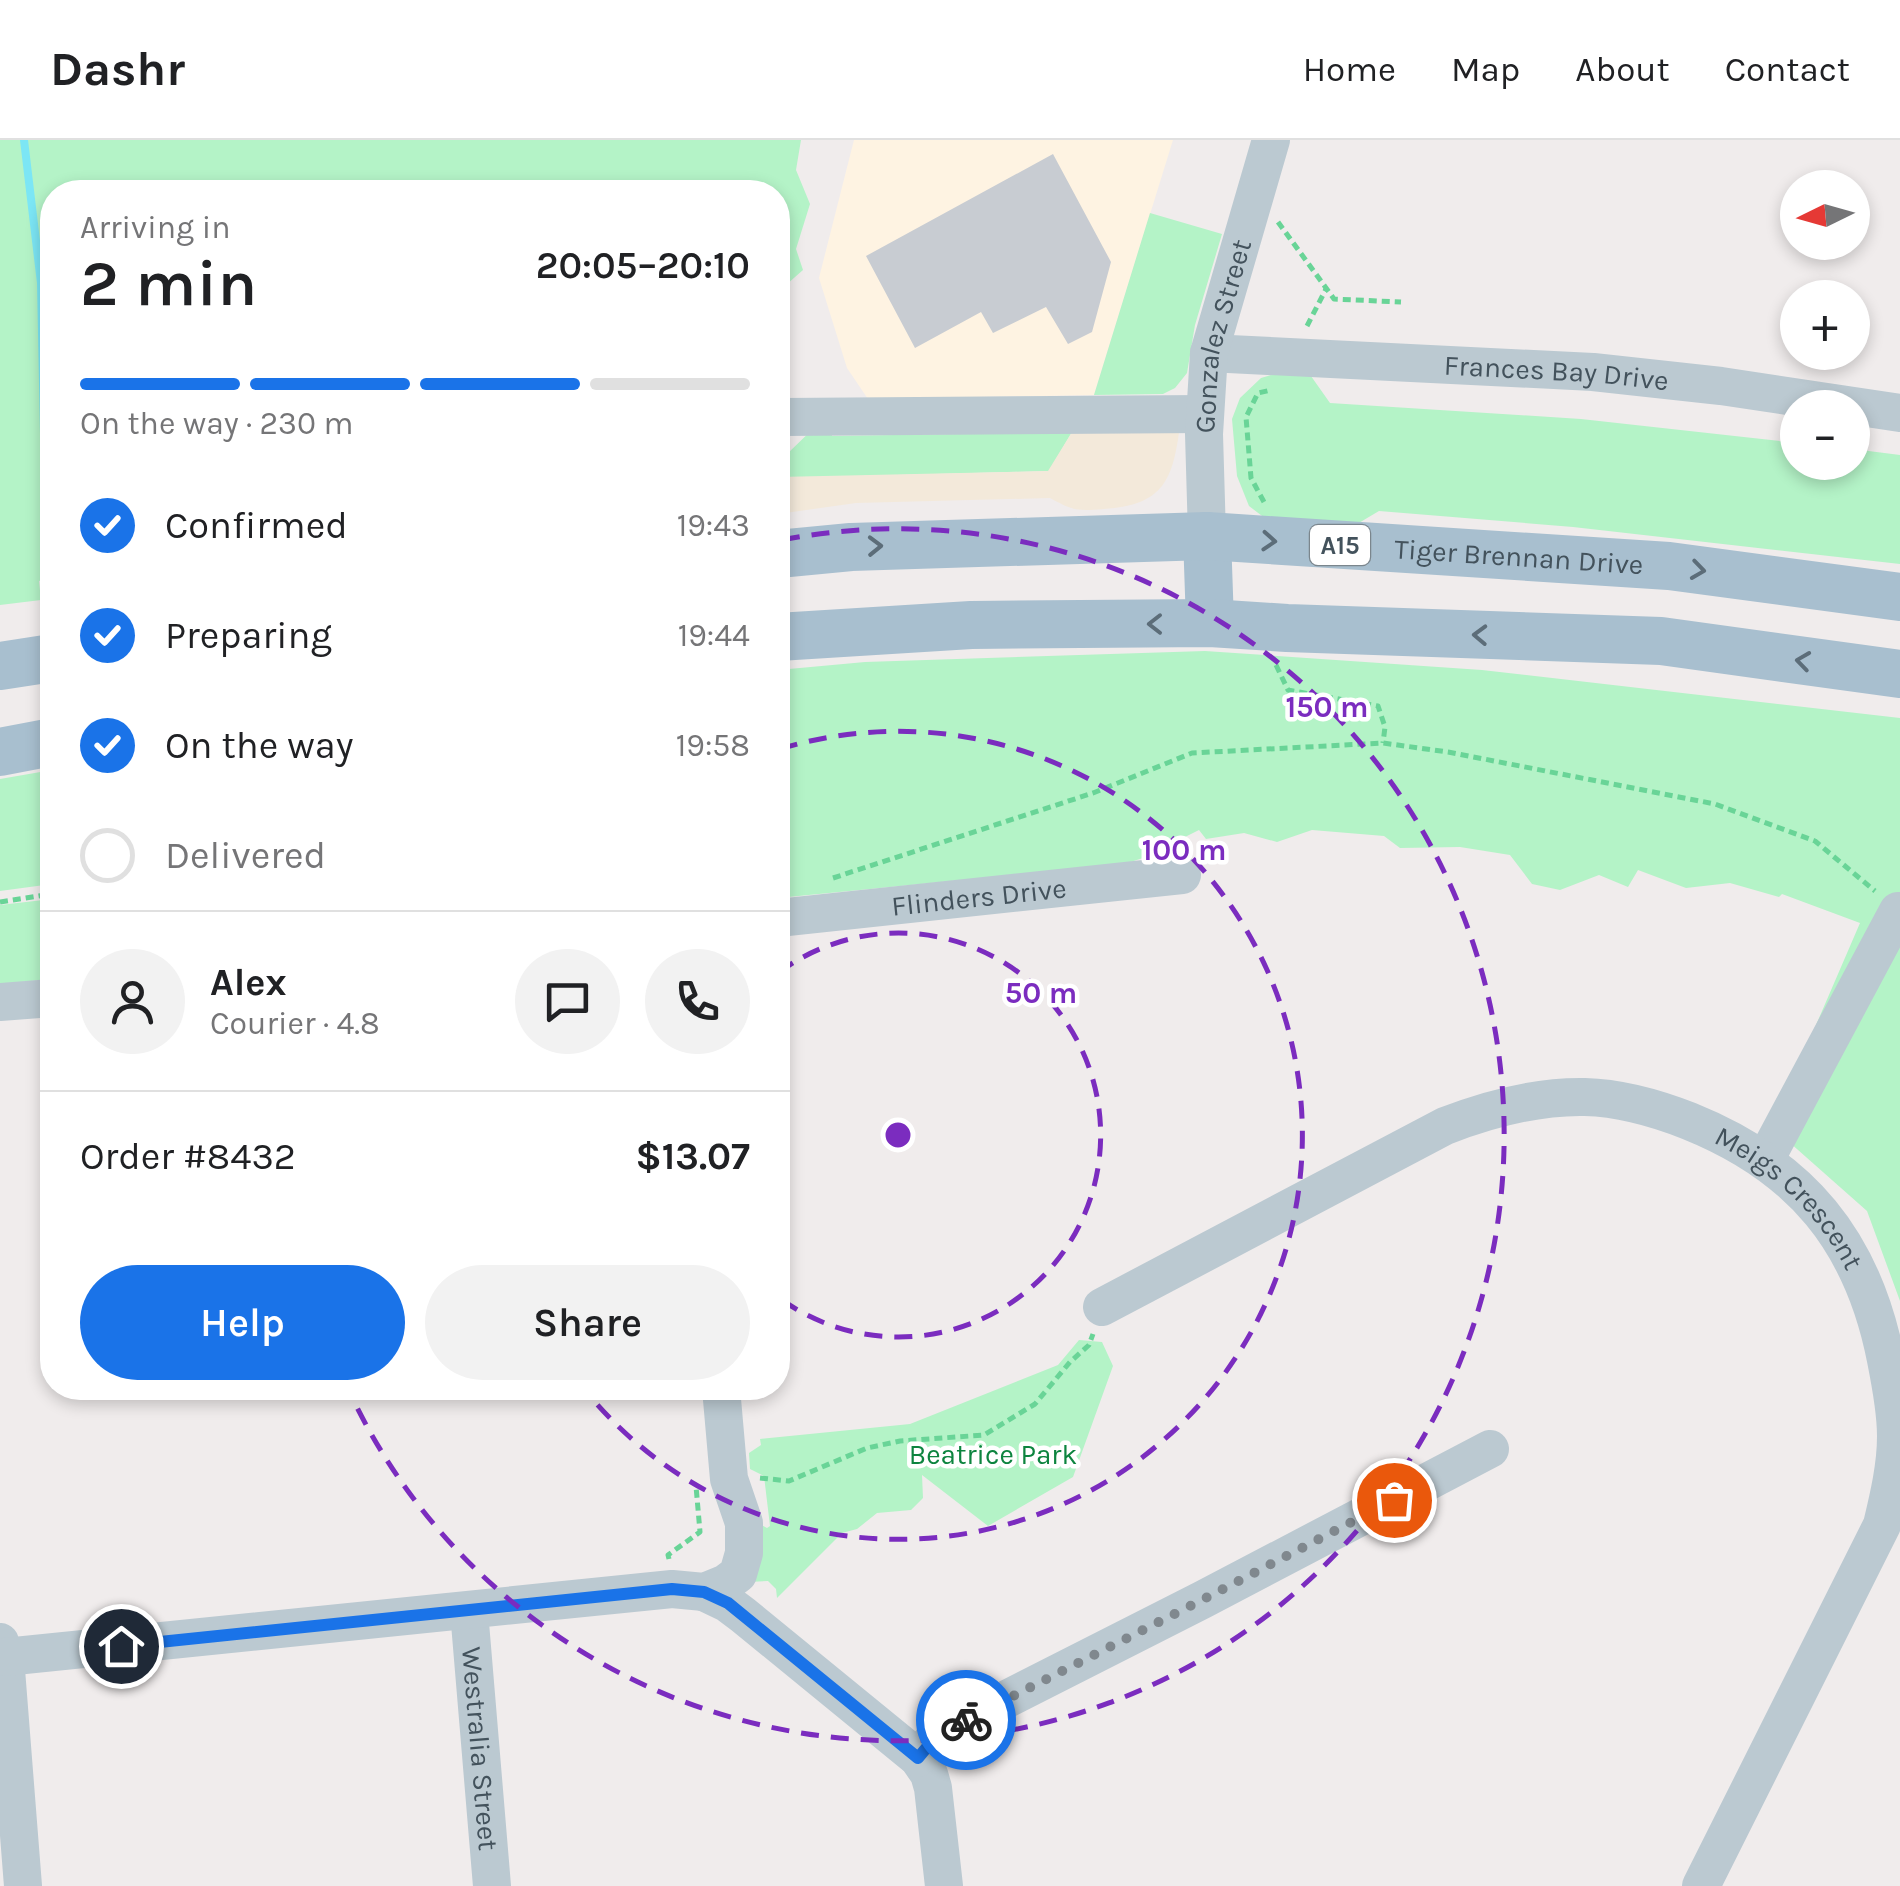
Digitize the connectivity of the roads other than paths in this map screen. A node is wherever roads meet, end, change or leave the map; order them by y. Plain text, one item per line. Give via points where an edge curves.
1 (1271, 140) edge
2 (1209, 354) junction
3 (1900, 413) edge
4 (1204, 414) junction
5 (790, 417) edge
6 (1207, 536) junction
7 (790, 553) edge
8 (1900, 597) edge
9 (1210, 623) junction
10 (790, 636) edge
11 (40, 660) edge
12 (0, 666) edge
13 (1900, 674) edge
14 (40, 744) edge
15 (0, 752) edge
16 (1182, 875) dead end
17 (1898, 910) edge
18 (790, 917) edge
19 (40, 999) edge
20 (0, 1002) edge
21 (1765, 1160) junction
22 (1102, 1307) road end
23 (722, 1400) edge
24 (1490, 1449) dead end
25 (1891, 1528) edge
26 (711, 1586) junction
27 (468, 1611) junction
28 (3, 1650) edge
29 (918, 1758) junction
30 (24, 1886) edge
31 (492, 1886) edge
32 (944, 1886) edge
33 (1701, 1886) edge

1 - 2 street, Gonzalez Street
2 - 3 street, Frances Bay Drive via 1593,372
2 - 4 street, Gonzalez Street
4 - 5 street
4 - 6 street, Gonzalez Street
7 -> 6 main road, Tiger Brennan Drive / A15
6 -> 8 main road, Tiger Brennan Drive / A15 via 1670,566
6 - 9 main road
9 -> 10 main road via 970,625
13 -> 9 main road via 1661,641
11 - 12 main road
14 - 15 main road
16 - 18 street, Flinders Drive
17 - 21 street
19 - 20 street
21 - 22 street, Meigs Crescent via 1727,1136 1638,1104 1584,1097 1516,1104 1445,1126
21 - 25 street, Meigs Crescent via 1834,1229 1880,1328 1896,1435
23 - 26 street via 729,1479
24 - 29 street via 938,1734
25 - 33 street, Meigs Crescent
26 - 27 street
26 - 29 street
27 - 28 street
27 - 31 street, Westralia Street
28 - 30 street
29 - 32 street via 933,1788

